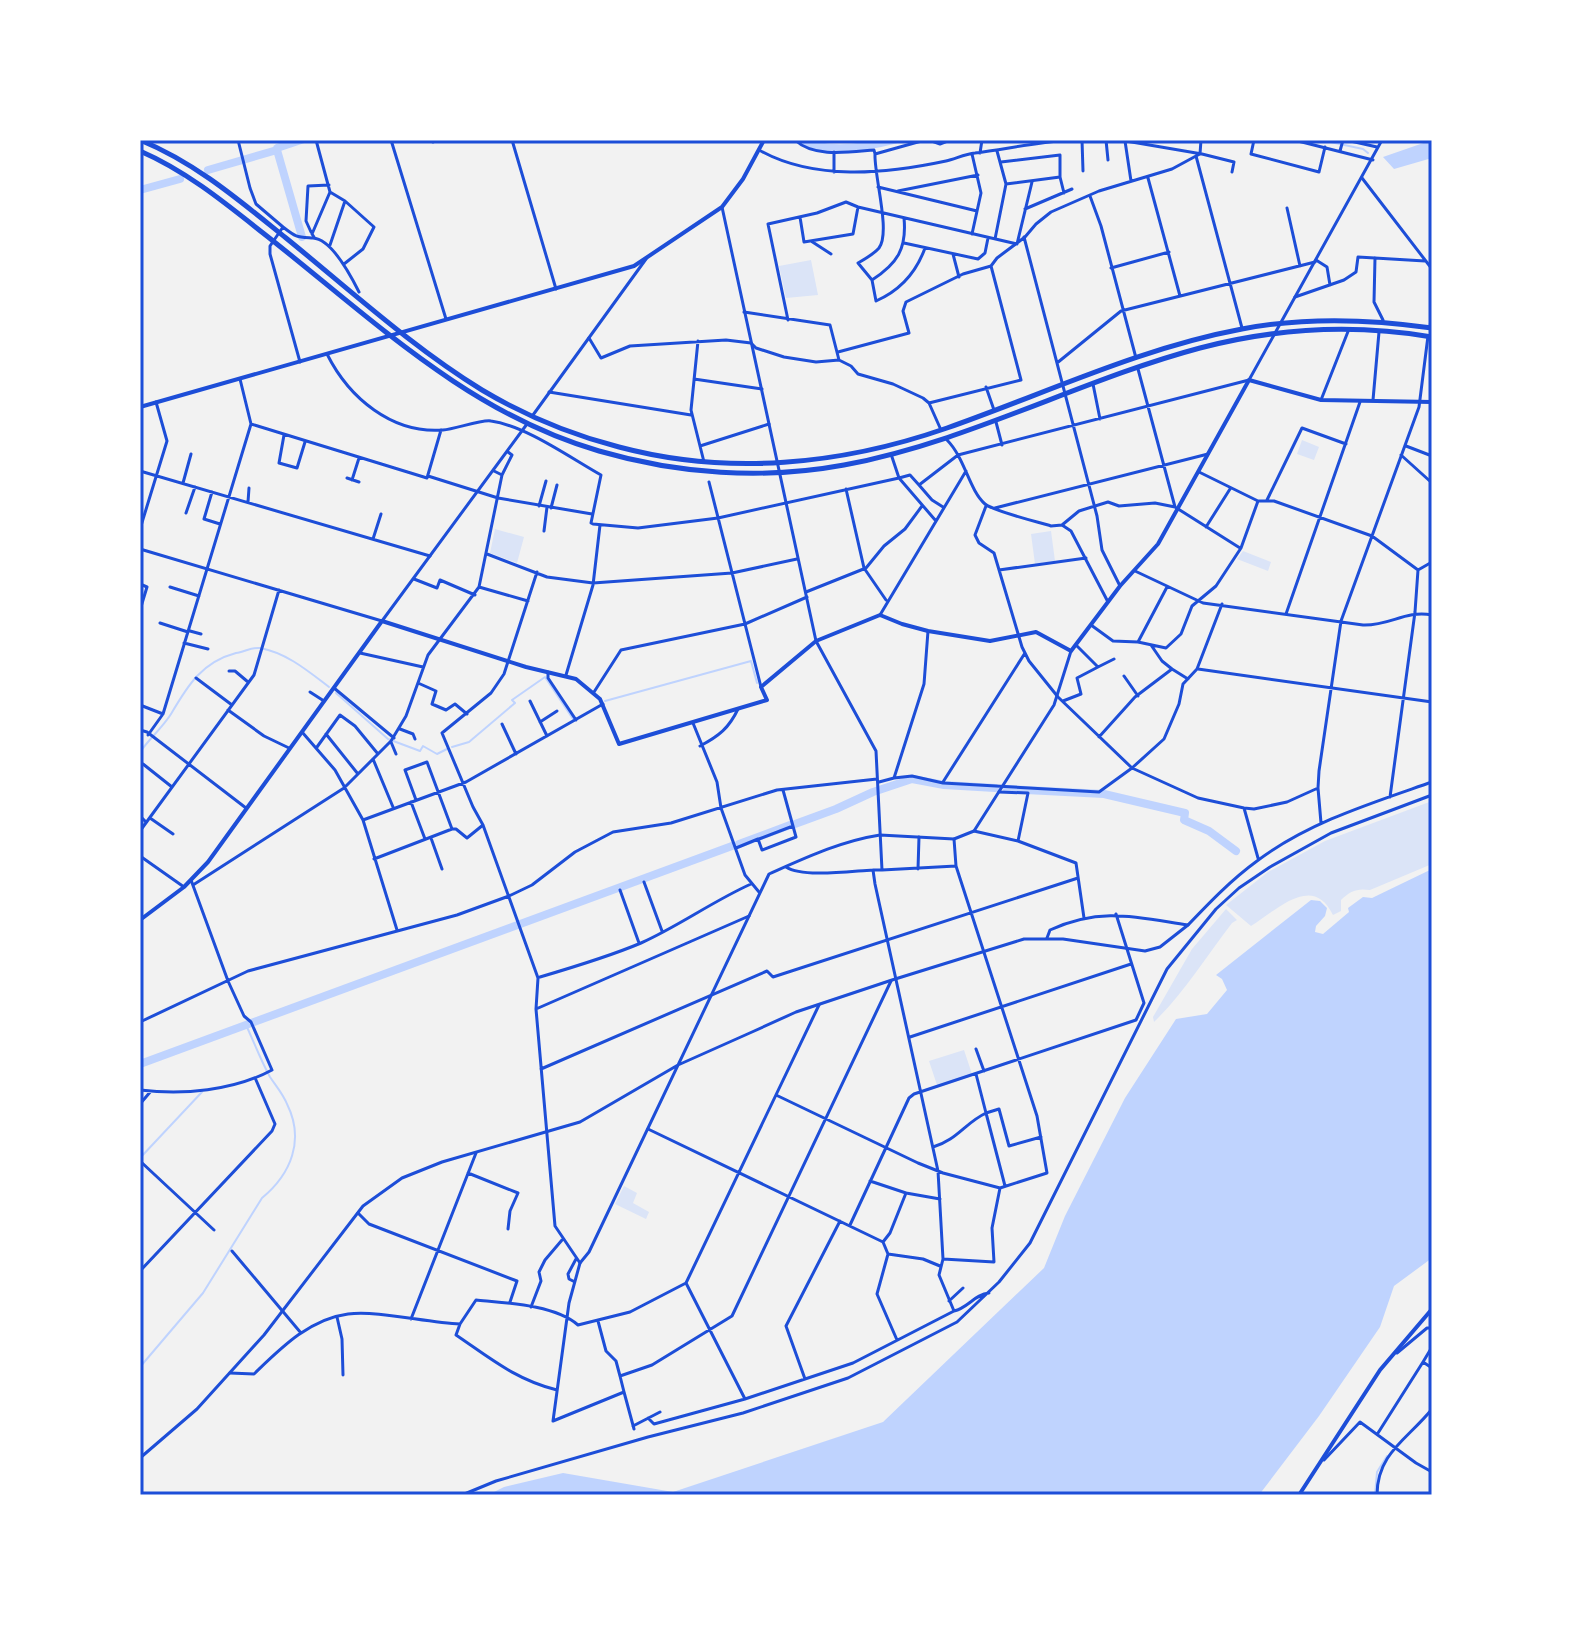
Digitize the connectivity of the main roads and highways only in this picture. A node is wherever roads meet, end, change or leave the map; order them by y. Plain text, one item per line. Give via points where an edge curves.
1 (140, 140) edge
2 (764, 140) edge
3 (159, 142) edge
4 (140, 151) edge
5 (1431, 328) edge
6 (403, 332) junction
7 (390, 336) junction
8 (1430, 337) edge
9 (1432, 402) edge
10 (140, 407) edge
11 (140, 920) edge
12 (1432, 1309) edge
13 (1299, 1495) edge

1 - 3 highway
2 - 6 main road via 722,207 647,258 626,269
3 - 6 highway via 281,230
4 - 7 highway via 197,183
5 - 6 highway via 1348,320 1243,328 1136,358 941,430 837,457 779,464 704,462 620,447 532,416 484,391
6 - 7 main road
7 - 8 highway via 475,397 567,441 639,461 781,473 846,465 945,438 1199,348 1274,334 1349,329
7 - 10 main road
9 - 11 main road via 1321,400 1249,380 1158,544 1071,651 1036,632 990,641 928,631 880,615 816,641 761,687 767,700 619,744 603,704 582,682 382,621 192,883
12 - 13 main road via 1385,1363

